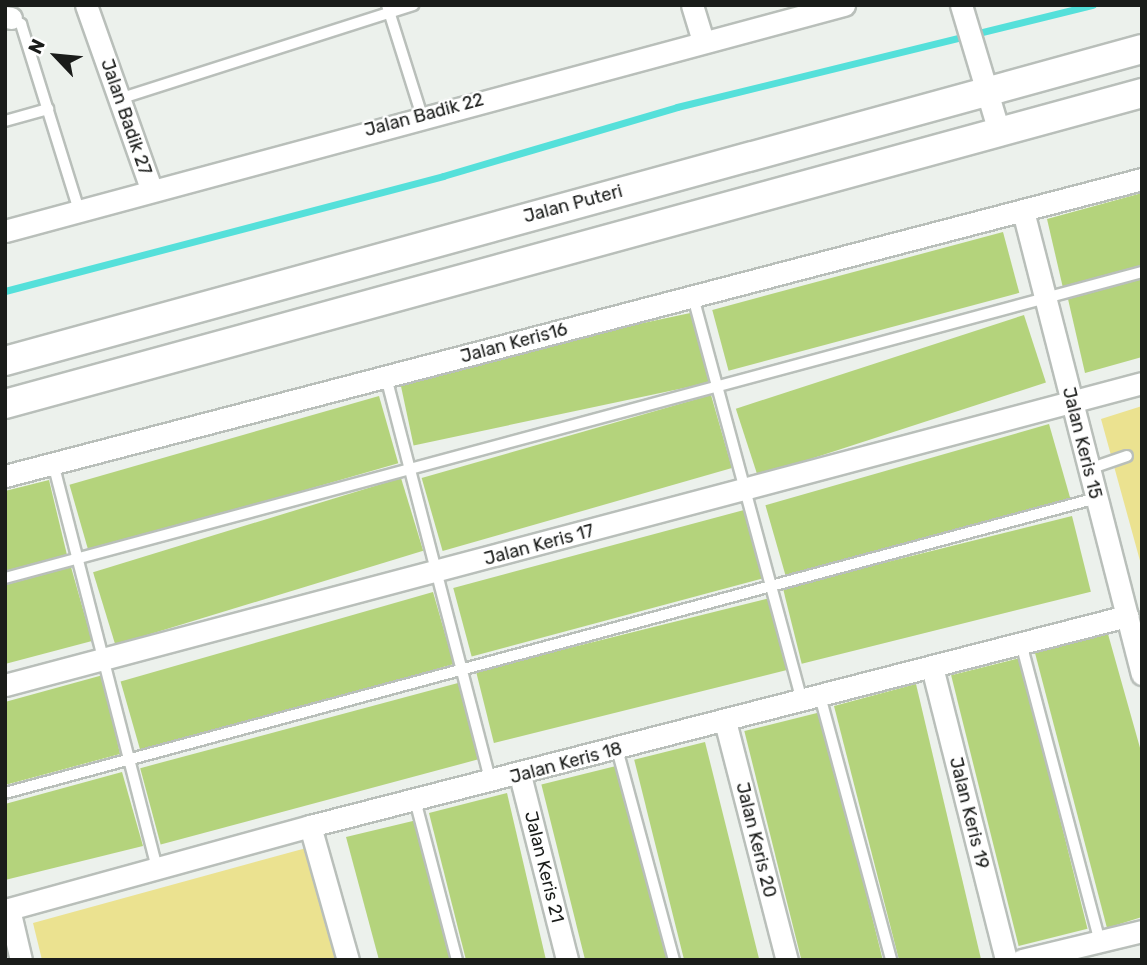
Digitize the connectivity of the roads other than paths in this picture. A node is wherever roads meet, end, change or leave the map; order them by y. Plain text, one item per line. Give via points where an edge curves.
1 (86, 5) edge
2 (413, 5) edge
3 (692, 5) edge
4 (844, 5) edge
5 (961, 5) edge
6 (388, 9) edge
7 (801, 11) edge
8 (8, 17) edge
9 (703, 40) junction
10 (1142, 49) edge
11 (983, 78) junction
12 (1142, 93) edge
13 (119, 99) junction
14 (48, 108) junction
15 (422, 116) junction
16 (5, 121) edge
17 (999, 132) junction
18 (1142, 179) edge
19 (151, 189) junction
20 (79, 210) junction
21 (1023, 211) junction
22 (5, 231) edge
23 (1142, 272) edge
24 (693, 297) junction
25 (1046, 298) junction
26 (5, 361) edge
27 (386, 377) junction
28 (1142, 383) edge
29 (717, 387) junction
30 (5, 404) edge
31 (1073, 404) junction
32 (1127, 456) dead end
33 (53, 463) junction
34 (410, 469) junction
35 (1089, 469) junction
36 (5, 476) edge
37 (745, 490) junction
38 (1097, 498) junction
39 (78, 558) junction
40 (436, 572) junction
41 (5, 578) edge
42 (771, 586) junction
43 (1127, 616) junction
44 (1021, 643) junction
45 (103, 659) junction
46 (932, 667) junction
47 (462, 670) junction
48 (1142, 674) edge
49 (5, 685) edge
50 (811, 699) junction
51 (725, 721) junction
52 (617, 750) junction
53 (129, 760) junction
54 (520, 775) junction
55 (491, 782) junction
56 (5, 793) edge
57 (415, 800) junction
58 (310, 826) junction
59 (157, 868) junction
60 (7, 910) edge
61 (1142, 931) edge
62 (1100, 941) junction
63 (21, 960) edge
64 (348, 960) edge
65 (457, 960) edge
66 (567, 960) edge
67 (674, 960) edge
68 (787, 960) edge
69 (891, 960) edge
70 (1006, 960) edge
71 (1022, 960) edge

1 - 13 street, Jalan Badik 27
2 - 6 lane
3 - 9 street
4 - 7 street, Jalan Badik 22
5 - 11 street
6 - 13 lane
6 - 15 lane
7 - 9 street, Jalan Badik 22
8 - 14 lane via 21,24
9 - 15 street, Jalan Badik 22
10 - 11 main road, Jalan Puteri
11 - 17 street
11 - 26 main road, Jalan Puteri
12 - 17 main road
13 - 19 street, Jalan Badik 27
14 - 16 lane
14 - 20 lane
15 - 19 street, Jalan Badik 22
17 - 30 main road
18 - 21 street, Jalan Keris16
19 - 20 street, Jalan Badik 22
20 - 22 street, Jalan Badik 22
21 - 24 street, Jalan Keris16
21 - 25 street, Jalan Keris 15
23 - 25 lane
24 - 27 street, Jalan Keris16
24 - 29 lane
25 - 29 lane
25 - 31 street, Jalan Keris 15
27 - 33 street, Jalan Keris16
27 - 34 lane
28 - 31 street, Jalan Keris 17
29 - 34 lane
29 - 37 lane
31 - 35 street, Jalan Keris 15
31 - 37 street, Jalan Keris 17
32 - 35 lane
33 - 36 street, Jalan Keris16
33 - 39 lane
34 - 39 lane
34 - 40 lane
35 - 38 street, Jalan Keris 15
37 - 40 street, Jalan Keris 17
37 - 42 lane
38 - 42 lane
38 - 43 street, Jalan Keris 15
39 - 41 lane
39 - 45 lane
40 - 45 street, Jalan Keris 17
40 - 47 lane
42 - 47 lane
42 - 50 lane
43 - 44 street, Jalan Keris 18
43 - 48 street, Jalan Keris 15
44 - 46 street, Jalan Keris 18
44 - 62 lane
45 - 49 street, Jalan Keris 17
45 - 53 lane
46 - 50 street, Jalan Keris 18
46 - 70 street, Jalan Keris 19
47 - 53 lane
47 - 55 lane
50 - 51 street, Jalan Keris 18
50 - 69 lane
51 - 52 street, Jalan Keris 18
51 - 68 street, Jalan Keris 20
52 - 54 street, Jalan Keris 18
52 - 67 lane
53 - 56 lane
53 - 59 lane
54 - 55 street, Jalan Keris 18
54 - 66 street, Jalan Keris 21
55 - 57 street, Jalan Keris 18
57 - 58 street, Jalan Keris 18
57 - 65 lane
58 - 59 street, Jalan Keris 18
58 - 64 street
59 - 60 street, Jalan Keris 18
60 - 63 street
61 - 62 street
62 - 71 street

